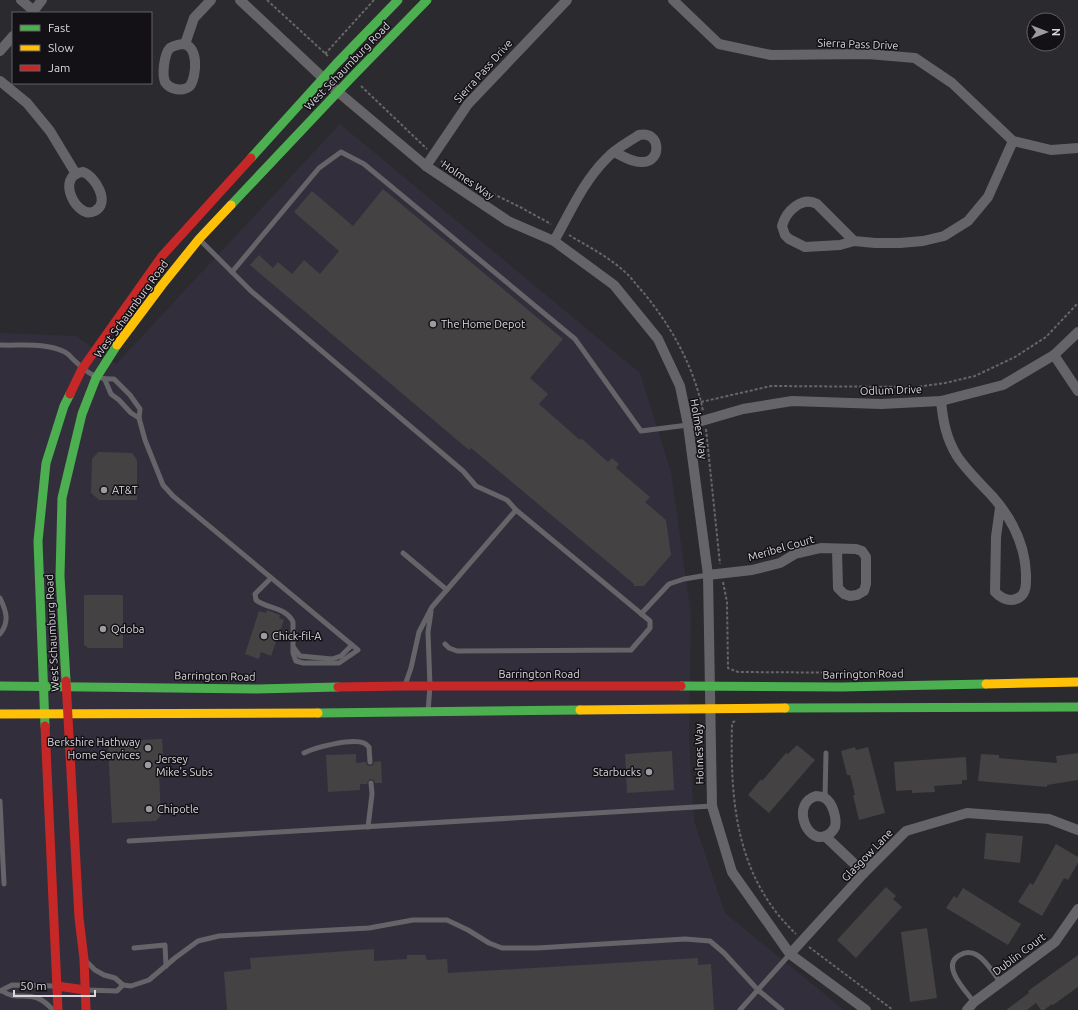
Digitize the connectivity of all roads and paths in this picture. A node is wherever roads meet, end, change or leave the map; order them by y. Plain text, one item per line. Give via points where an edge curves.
1 (21, 0) edge
2 (42, 0) edge
3 (211, 0) edge
4 (240, 0) edge
5 (267, 0) edge
6 (374, 0) edge
7 (398, 0) edge
8 (427, 0) edge
9 (567, 0) edge
10 (673, 0) edge
11 (33, 12) edge
12 (12, 37) edge
13 (185, 44) junction
14 (0, 51) edge
15 (325, 54) junction
16 (336, 64) junction
17 (352, 77) junction
18 (324, 79) junction
19 (0, 81) edge
20 (338, 92) junction
21 (1013, 141) junction
22 (1078, 148) edge
23 (614, 152) dead end
24 (433, 155) junction
25 (426, 166) junction
26 (76, 174) dead end
27 (463, 178) dead end
28 (469, 182) dead end
29 (560, 230) junction
30 (199, 239) junction
31 (554, 241) junction
32 (854, 241) junction
33 (232, 272) junction
34 (1078, 303) edge
35 (1078, 332) edge
36 (0, 345) edge
37 (1054, 355) junction
38 (82, 369) junction
39 (101, 379) junction
40 (1078, 391) edge
41 (941, 401) junction
42 (702, 402) junction
43 (139, 418) junction
44 (705, 420) junction
45 (688, 425) junction
46 (1000, 508) junction
47 (516, 510) junction
48 (837, 549) junction
49 (404, 553) dead end
50 (721, 572) junction
51 (708, 575) junction
52 (271, 578) junction
53 (447, 590) junction
54 (0, 598) edge
55 (432, 607) junction
56 (641, 614) junction
57 (0, 634) edge
58 (445, 644) dead end
59 (352, 645) junction
60 (293, 646) junction
61 (738, 672) dead end
62 (1078, 682) edge
63 (0, 686) edge
64 (43, 686) junction
65 (404, 686) junction
66 (430, 686) junction
67 (710, 686) junction
68 (67, 687) junction
69 (1078, 707) edge
70 (710, 708) junction
71 (428, 712) junction
72 (0, 714) edge
73 (45, 714) junction
74 (68, 714) junction
75 (738, 719) dead end
76 (304, 753) dead end
77 (826, 753) dead end
78 (370, 762) dead end
79 (371, 784) dead end
80 (824, 798) junction
81 (0, 801) edge
82 (712, 806) junction
83 (368, 828) junction
84 (1078, 830) edge
85 (825, 836) junction
86 (129, 841) dead end
87 (864, 873) junction
88 (4, 884) dead end
89 (1078, 909) edge
90 (802, 941) junction
91 (134, 948) dead end
92 (790, 954) junction
93 (84, 959) junction
94 (166, 966) junction
95 (1001, 983) junction
96 (123, 985) junction
97 (57, 986) junction
98 (85, 990) junction
99 (758, 990) junction
100 (1, 991) edge
101 (974, 1002) junction
102 (53, 1010) edge
103 (58, 1010) edge
104 (86, 1010) edge
105 (740, 1010) edge
106 (782, 1010) edge
107 (866, 1010) edge
108 (893, 1010) edge
109 (966, 1010) edge

1 - 11 street
2 - 11 street
3 - 13 street via 194,18
4 - 18 street, Holmes Way
5 - 15 path
6 - 15 path
7 - 16 main road, West Schaumburg Road
8 - 17 main road, West Schaumburg Road
9 - 24 street, Sierra Pass Drive via 468,104
10 - 21 street, Sierra Pass Drive via 719,44 771,55 868,54 915,58 952,83
12 - 14 street
13 - 13 street via 171,48 164,59 165,82 174,89 187,89 194,80 194,54
15 - 16 path
16 - 18 main road, West Schaumburg Road
17 - 20 main road, West Schaumburg Road
17 - 24 path
18 - 20 street, Holmes Way
18 - 38 main road, West Schaumburg Road via 162,256
19 - 26 street via 27,103 50,131
20 - 25 street, Holmes Way
20 - 30 main road, West Schaumburg Road
21 - 22 street via 1051,150
21 - 32 street via 988,197 968,221 944,236 923,241
23 - 29 street via 586,185
24 - 25 street, Sierra Pass Drive
24 - 27 path
25 - 31 street, Holmes Way via 508,221
28 - 29 path
29 - 31 street
29 - 42 path via 625,272 655,306 684,353
30 - 33 lane
30 - 39 main road, West Schaumburg Road via 119,342
31 - 45 street, Holmes Way via 614,285 658,339 680,386
32 - 32 street via 817,204 809,201 799,203 786,216 782,226 789,239 805,247 840,245
33 - 45 lane via 319,168 341,152 364,164 575,339 641,431
33 - 47 lane via 262,301 463,471 476,486 507,500
34 - 42 path via 1046,337 1015,357 975,376 917,387 771,386
35 - 37 street, Odlum Drive
36 - 38 lane via 46,346 66,352
37 - 40 street
37 - 41 street, Odlum Drive via 1003,385
38 - 39 lane
38 - 64 main road, West Schaumburg Road via 64,406 46,463 38,541
39 - 43 lane via 111,394
39 - 43 lane via 114,379 130,395 140,409
39 - 68 main road, West Schaumburg Road via 82,414 62,498 60,576
41 - 44 street, Odlum Drive via 881,404 792,401 743,409
41 - 46 street via 943,422 957,456
42 - 44 path
43 - 52 lane via 163,485
44 - 45 street, Odlum Drive
44 - 50 path
45 - 51 street, Holmes Way
46 - 46 street via 996,537 995,592 1004,599 1012,600 1024,592 1026,560 1022,543
47 - 53 lane
47 - 56 lane
48 - 48 street, Meribel Court via 838,588 847,595 858,595 864,591 866,584 865,554 856,549
48 - 50 street, Meribel Court via 809,550 795,554 780,563 752,570
49 - 53 lane
50 - 51 street, Meribel Court
50 - 61 path via 727,602 728,668
51 - 56 lane via 669,584
51 - 67 street, Holmes Way
52 - 59 lane
52 - 60 lane via 255,594 256,600 291,617
53 - 55 lane
54 - 57 lane via 7,615 6,624
55 - 65 lane via 419,632
55 - 66 lane via 428,632
56 - 58 lane via 650,621 650,628 631,650 458,651
59 - 60 lane via 341,656 332,659 300,656
59 - 60 lane via 358,650 339,663 296,661
62 - 67 main road, Barrington Road via 841,687
63 - 64 main road, Barrington Road
64 - 68 main road, Barrington Road
64 - 73 main road, West Schaumburg Road
65 - 66 main road, Barrington Road
65 - 68 main road, Barrington Road via 257,689
66 - 67 main road, Barrington Road
66 - 71 lane
67 - 70 street, Holmes Way
68 - 74 main road, West Schaumburg Road
69 - 70 main road
70 - 71 main road
70 - 82 street, Holmes Way
71 - 74 main road
72 - 73 main road
73 - 74 main road
73 - 97 main road, West Schaumburg Road
74 - 93 main road, West Schaumburg Road via 79,918
75 - 90 path via 732,723 731,766 733,797 745,853 765,898 786,926
76 - 78 lane via 327,745 364,743 370,747
77 - 80 lane
79 - 83 lane
80 - 85 street via 830,802 836,822 832,832
80 - 85 street via 816,796 808,800 802,813 810,832 818,837
81 - 88 lane
82 - 83 lane
82 - 92 street, Holmes Way via 732,872
83 - 86 lane
84 - 87 street, Glasgow Lane via 1049,820 967,813 906,831
85 - 87 street
87 - 90 street, Glasgow Lane
89 - 95 street, Dublin Court via 1055,942
90 - 92 street, Glasgow Lane
90 - 108 path via 813,952
91 - 94 lane via 165,945
92 - 99 lane
92 - 107 street, Holmes Way
93 - 96 lane via 95,970 115,978
93 - 98 main road, West Schaumburg Road
94 - 96 lane via 149,980 131,986
94 - 99 lane via 198,941 219,936 369,928 414,920 447,920 502,948 685,939 710,941
95 - 101 street, Dublin Court
95 - 101 lane via 978,955 971,953 957,957 953,964 953,972
96 - 98 lane via 117,991
97 - 98 main road
97 - 100 lane via 12,985
97 - 103 main road, West Schaumburg Road
98 - 104 main road, West Schaumburg Road
99 - 105 lane
99 - 106 lane
100 - 102 lane via 10,996 37,997
101 - 109 street, Dublin Court

